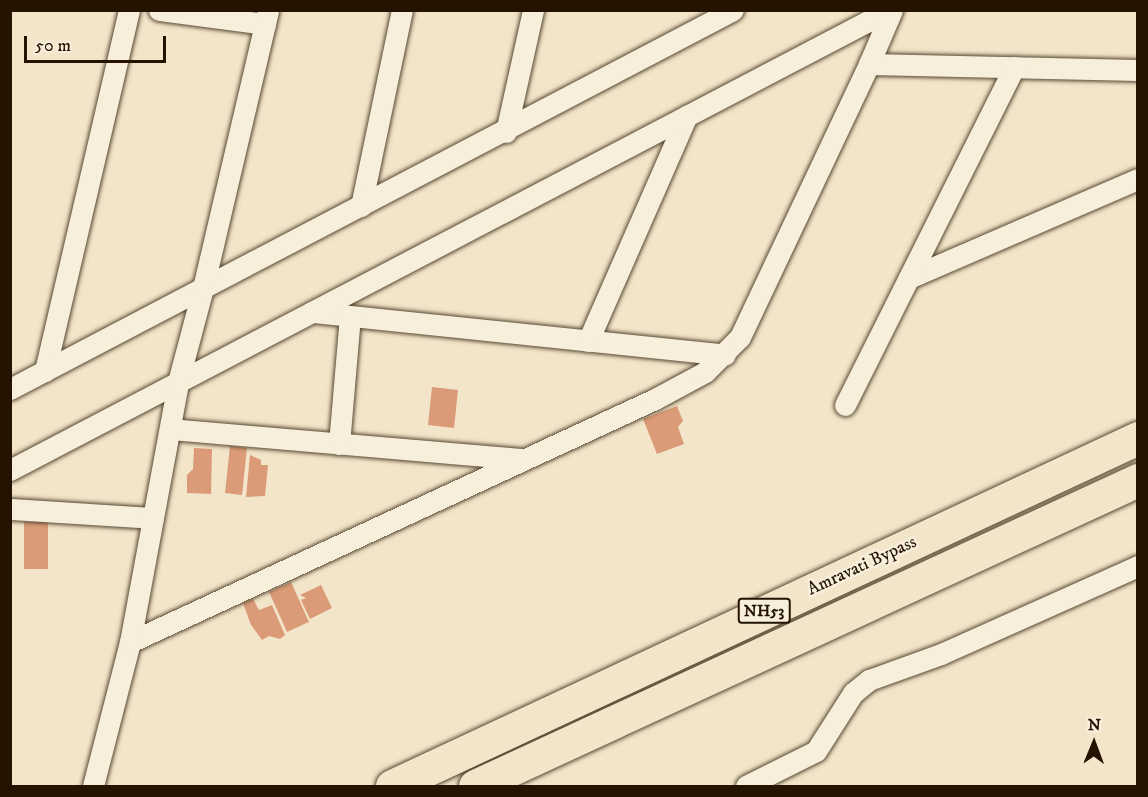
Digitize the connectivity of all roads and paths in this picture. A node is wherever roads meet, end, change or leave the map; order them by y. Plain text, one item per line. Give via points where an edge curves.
1 (129, 10) edge
2 (159, 10) edge
3 (402, 10) edge
4 (533, 10) edge
5 (733, 10) edge
6 (890, 10) edge
7 (266, 17) edge
8 (869, 64) junction
9 (1014, 68) junction
10 (1137, 70) edge
11 (687, 116) junction
12 (506, 132) junction
13 (1137, 178) edge
14 (361, 206) junction
15 (909, 278) junction
16 (203, 288) junction
17 (312, 312) junction
18 (350, 316) junction
19 (588, 341) junction
20 (725, 355) junction
21 (45, 371) junction
22 (178, 382) junction
23 (10, 390) edge
24 (845, 405) dead end
25 (170, 429) junction
26 (1137, 438) edge
27 (339, 444) junction
28 (525, 460) junction
29 (10, 470) edge
30 (1137, 480) edge
31 (10, 509) edge
32 (153, 518) junction
33 (1137, 566) edge
34 (130, 642) junction
35 (93, 786) edge
36 (392, 786) edge
37 (476, 786) edge
38 (746, 786) edge

1 - 21 street
2 - 7 street
3 - 14 street
4 - 12 street
5 - 12 street
6 - 8 street
6 - 11 street
7 - 16 street
8 - 9 street
8 - 20 street via 740,337
9 - 10 street
9 - 15 street
11 - 17 street
11 - 19 street
12 - 14 street
13 - 15 street
14 - 16 street
15 - 24 street
16 - 21 street
16 - 22 street
17 - 18 street
17 - 22 street
18 - 19 street
18 - 27 street
19 - 20 street
20 - 28 street via 705,372 655,399
21 - 23 street
22 - 25 street
22 - 29 street
25 - 27 street
25 - 32 street
26 - 36 highway, Amravati Bypass / NH53
27 - 28 street
28 - 34 street
30 - 37 highway, Amravati Bypass / NH53
31 - 32 street
32 - 34 street
33 - 38 street via 941,654 869,680 853,693 816,751
34 - 35 street

